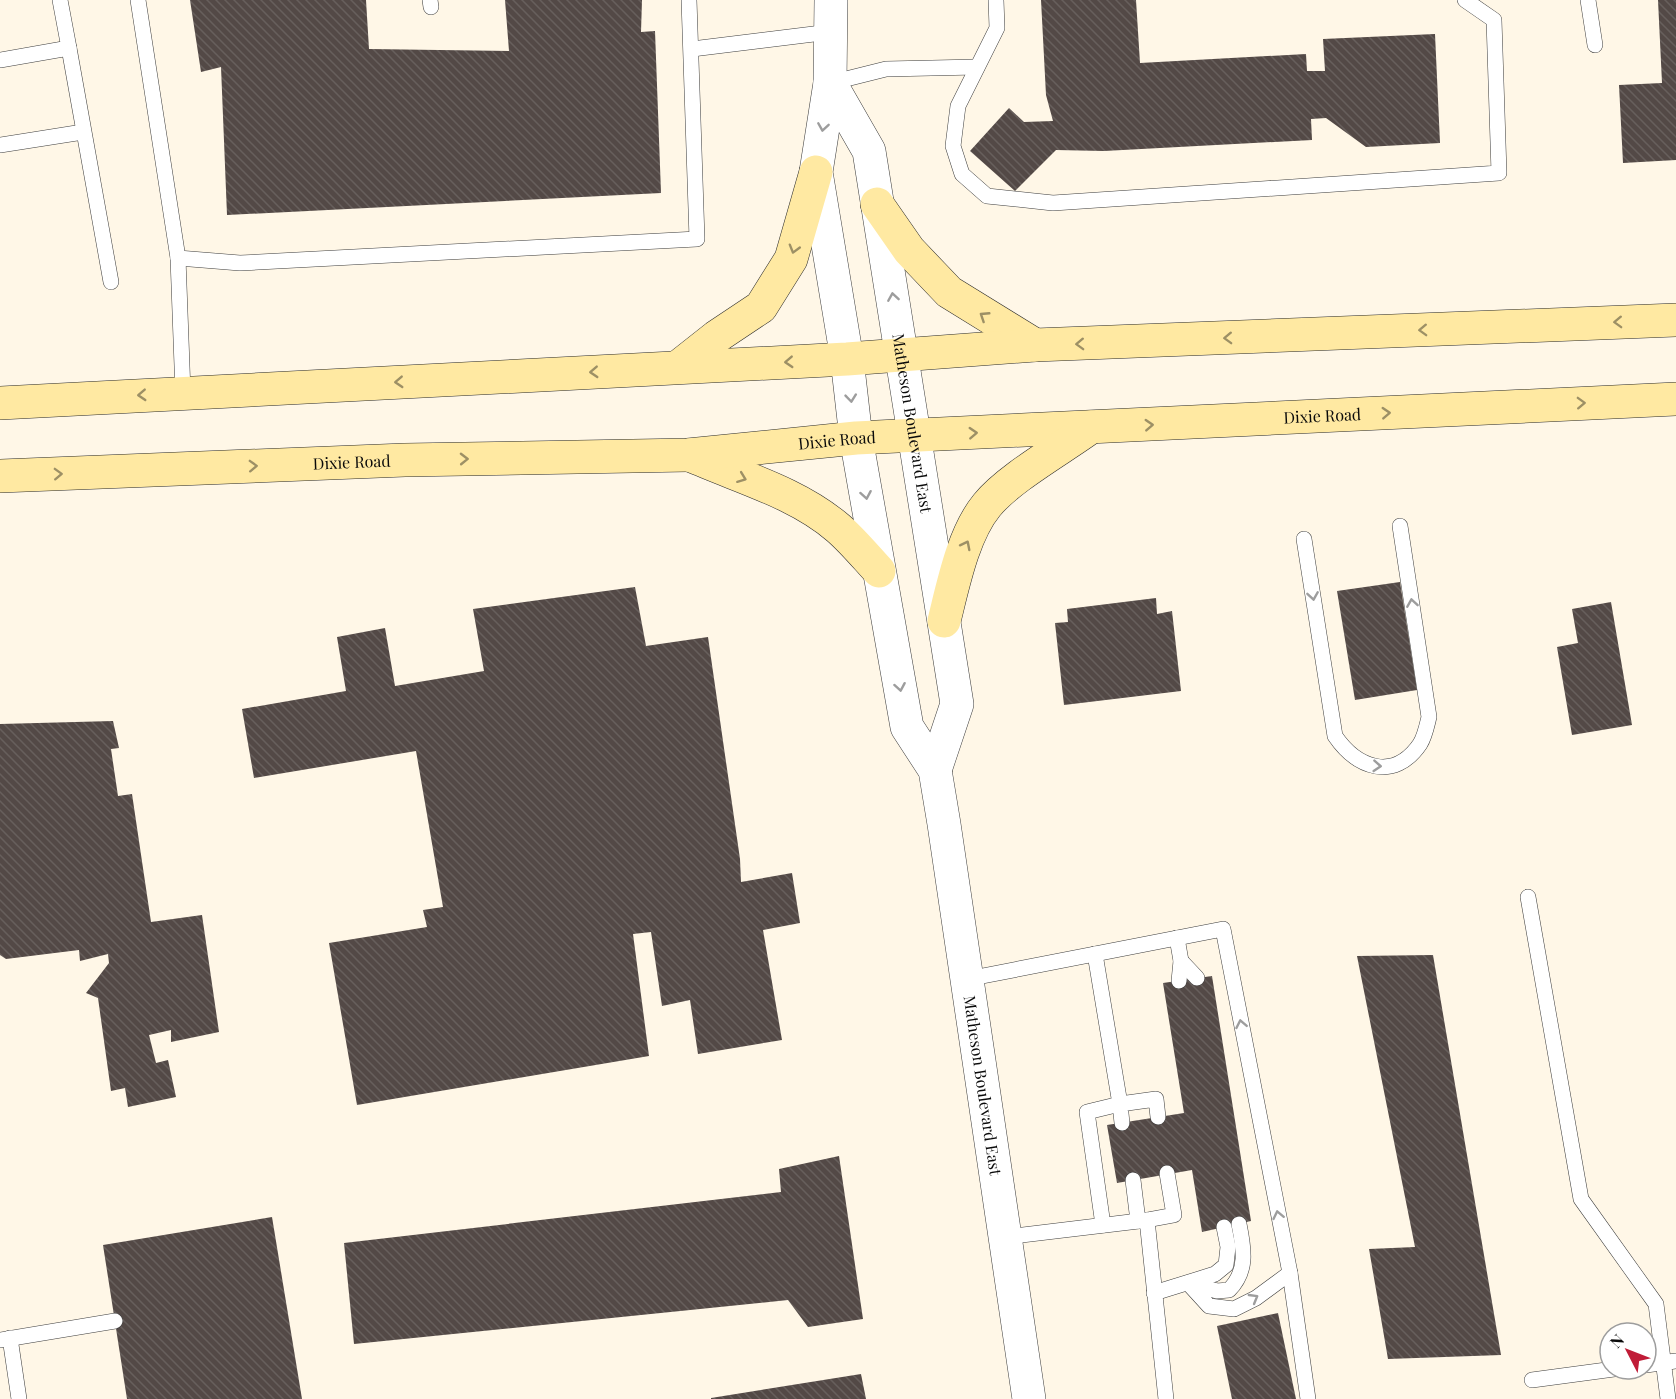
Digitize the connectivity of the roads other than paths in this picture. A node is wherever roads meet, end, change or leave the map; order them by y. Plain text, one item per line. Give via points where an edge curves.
1 (60, 0) edge
2 (138, 0) edge
3 (689, 0) edge
4 (996, 0) edge
5 (1465, 0) edge
6 (1588, 0) edge
7 (830, 16) edge
8 (1595, 45) dead end
9 (69, 48) junction
10 (692, 49) junction
11 (0, 60) edge
12 (977, 67) junction
13 (831, 83) junction
14 (82, 132) junction
15 (0, 145) edge
16 (816, 172) junction
17 (877, 204) junction
18 (178, 258) junction
19 (111, 282) dead end
20 (1676, 320) edge
21 (1035, 345) junction
22 (902, 355) junction
23 (847, 358) junction
24 (678, 367) junction
25 (183, 393) junction
26 (1676, 399) edge
27 (0, 403) edge
28 (1091, 427) junction
29 (914, 436) junction
30 (856, 438) junction
31 (688, 454) junction
32 (0, 476) edge
33 (1400, 526) dead end
34 (1304, 539) dead end
35 (879, 571) junction
36 (944, 621) junction
37 (934, 770) junction
38 (1528, 897) dead end
39 (1177, 938) junction
40 (1095, 954) junction
41 (1181, 961) junction
42 (1197, 978) dead end
43 (967, 979) junction
44 (1179, 981) dead end
45 (1120, 1104) junction
46 (1158, 1117) dead end
47 (1122, 1123) dead end
48 (1167, 1173) dead end
49 (1133, 1180) dead end
50 (1143, 1220) junction
51 (1103, 1225) junction
52 (1005, 1237) junction
53 (1290, 1273) junction
54 (1188, 1282) junction
55 (1154, 1293) junction
56 (115, 1321) dead end
57 (5, 1339) edge
58 (1670, 1361) edge
59 (1598, 1371) edge
60 (1532, 1380) dead end
61 (19, 1399) edge
62 (1029, 1399) edge
63 (1166, 1399) edge
64 (1308, 1399) edge
65 (1668, 1399) edge

1 - 9 lane
2 - 18 lane
3 - 10 lane
4 - 12 lane via 997,28
5 - 12 lane via 1494,20 1499,173 1053,203 987,196 962,174 953,146 958,106
6 - 8 lane
7 - 10 lane
7 - 13 street, Matheson Boulevard East
9 - 11 lane
9 - 14 lane
10 - 18 lane via 697,239 240,263
12 - 13 lane via 886,69
13 -> 16 street, Matheson Boulevard East
13 - 17 street, Matheson Boulevard East via 869,151
14 - 15 lane
14 - 19 lane
16 - 23 street, Matheson Boulevard East
16 -> 24 main road via 792,259 761,307
21 -> 17 main road via 949,292 909,250
22 -> 17 street, Matheson Boulevard East
18 - 25 lane
20 -> 21 main road
21 - 22 main road
22 - 23 main road
22 - 29 street, Matheson Boulevard East
23 -> 24 main road
23 -> 30 street, Matheson Boulevard East
24 -> 25 main road
25 -> 27 main road
28 -> 26 main road, Dixie Road
29 -> 28 main road, Dixie Road
36 -> 28 main road via 960,557 986,506 1004,487
29 - 30 main road, Dixie Road
29 - 36 street, Matheson Boulevard East
30 - 31 main road, Dixie Road
30 -> 35 street, Matheson Boulevard East
32 -> 31 main road, Dixie Road via 405,460
31 -> 35 main road via 776,490 802,505 837,527
34 -> 33 lane via 1335,736 1347,752 1365,765 1388,766 1408,758 1421,742 1429,717
35 -> 37 street, Matheson Boulevard East via 907,727
36 - 37 street, Matheson Boulevard East via 957,704
37 - 43 street, Matheson Boulevard East
38 - 58 lane via 1581,1198 1656,1304
39 - 40 lane
39 - 41 lane
53 -> 39 lane via 1223,929
40 - 43 lane
40 - 45 lane
41 - 42 lane
41 - 44 lane
43 - 52 street, Matheson Boulevard East
45 - 46 lane via 1156,1099
45 - 47 lane
45 - 51 lane via 1087,1112
48 - 50 lane via 1174,1215
49 - 50 lane
50 - 51 lane
50 - 55 lane
51 - 52 lane
52 - 62 street, Matheson Boulevard East
54 -> 53 lane via 1209,1306 1234,1308 1256,1298
53 - 64 lane
54 - 54 lane via 1215,1274 1226,1265 1232,1226 1244,1262 1239,1281 1230,1290 1217,1291
54 - 55 lane
55 - 63 lane
56 - 57 lane
57 - 61 lane
58 - 65 lane
59 - 60 lane

